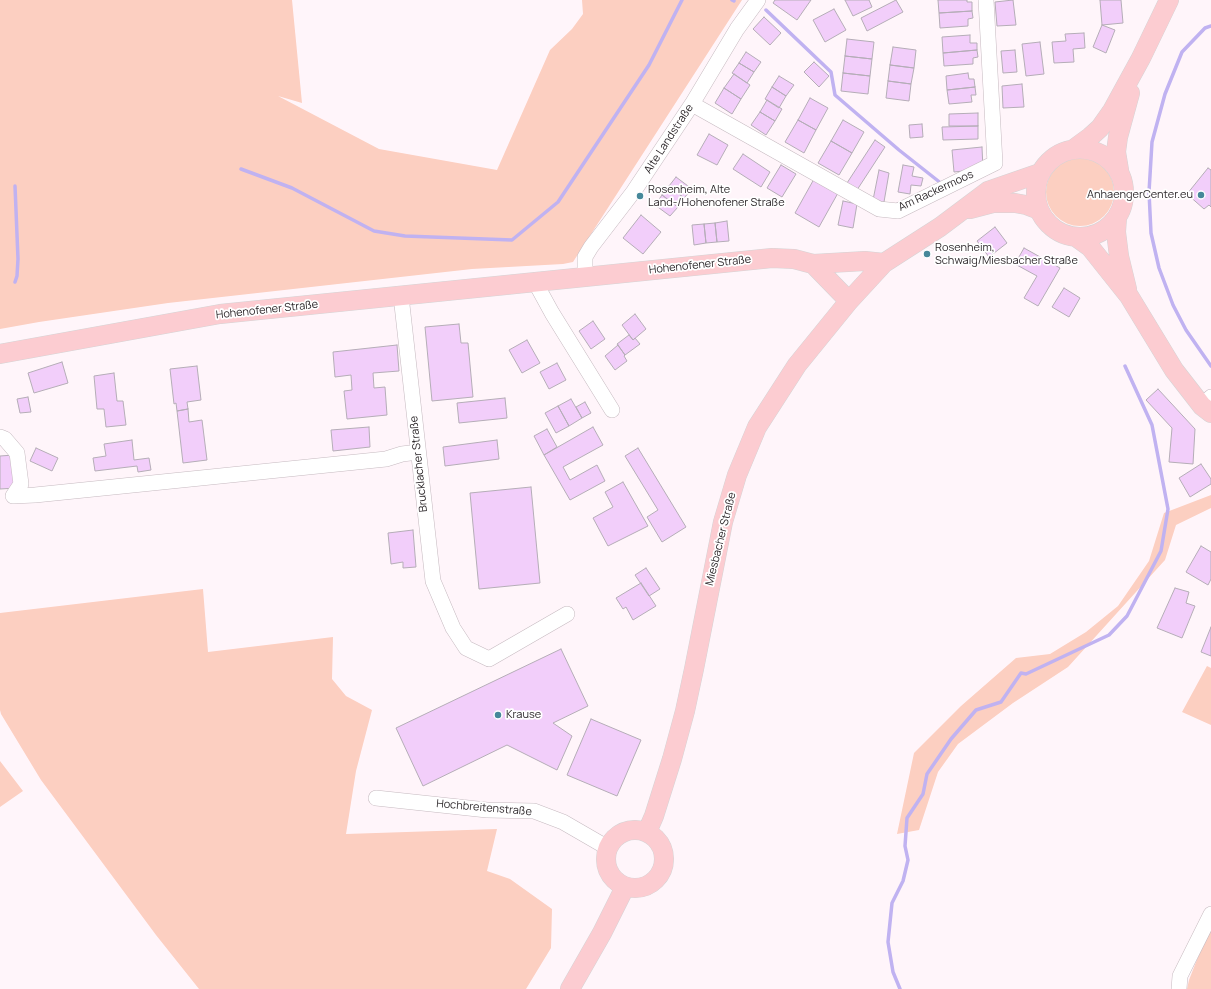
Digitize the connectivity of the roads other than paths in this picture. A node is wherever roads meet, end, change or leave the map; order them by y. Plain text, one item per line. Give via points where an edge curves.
1 (758, 0) edge
2 (986, 0) edge
3 (1169, 0) edge
4 (1141, 58) junction
5 (692, 104) junction
6 (1075, 148) junction
7 (1119, 170) junction
8 (1040, 173) junction
9 (963, 210) junction
10 (1039, 210) junction
11 (1117, 218) junction
12 (1076, 238) junction
13 (884, 263) junction
14 (813, 264) junction
15 (585, 277) junction
16 (536, 282) junction
17 (401, 296) junction
18 (1129, 296) junction
19 (849, 301) junction
20 (0, 354) edge
21 (1208, 405) edge
22 (612, 410) dead end
23 (0, 437) edge
24 (418, 452) junction
25 (567, 614) dead end
26 (376, 798) dead end
27 (648, 832) junction
28 (608, 848) junction
29 (624, 887) junction
30 (1211, 914) edge
31 (570, 989) edge
32 (1179, 989) edge

1 - 5 street, Alte Landstraße via 737,29
2 - 5 street, Am Rackermoos via 995,163 898,211 879,209
3 - 4 main road
4 - 6 main road via 1100,128
4 - 7 main road via 1118,137 1116,152
5 - 15 street, Alte Landstraße via 634,191 590,247 585,257
6 - 7 main road via 1092,149 1102,154
6 - 8 main road via 1060,152 1048,161
7 - 11 main road via 1124,186 1124,202
8 - 9 main road, Miesbacher Straße via 988,190
8 - 10 main road via 1036,185
9 - 10 main road, Miesbacher Straße via 993,203 1015,203
9 - 13 main road, Miesbacher Straße
10 - 12 main road via 1047,223 1056,230
11 - 12 main road via 1106,229 1092,236
11 - 18 main road via 1119,256
12 - 18 main road via 1090,247
13 - 14 main road via 865,261
13 - 19 main road, Miesbacher Straße
14 - 15 main road, Hohenofener Straße via 794,259 772,258
14 - 19 main road
15 - 16 main road, Hohenofener Straße
16 - 17 main road, Hohenofener Straße
16 - 22 street via 552,313
17 - 20 main road, Hohenofener Straße via 220,314
17 - 24 street, Brucklacher Straße
18 - 21 main road via 1174,370
19 - 27 main road, Miesbacher Straße via 797,365 771,403 757,427 737,475 723,522 684,711 670,766
23 - 24 street via 17,453 21,484 13,496 386,459
24 - 25 street, Brucklacher Straße via 433,581 453,628 466,648 489,660
26 - 28 street, Hochbreitenstraße via 487,810 534,811 563,822
27 - 28 main road via 629,830 620,834
27 - 29 main road via 662,846 664,866 654,882 645,887
28 - 29 main road via 606,857 610,875
29 - 31 main road via 602,933
30 - 32 street via 1180,976

